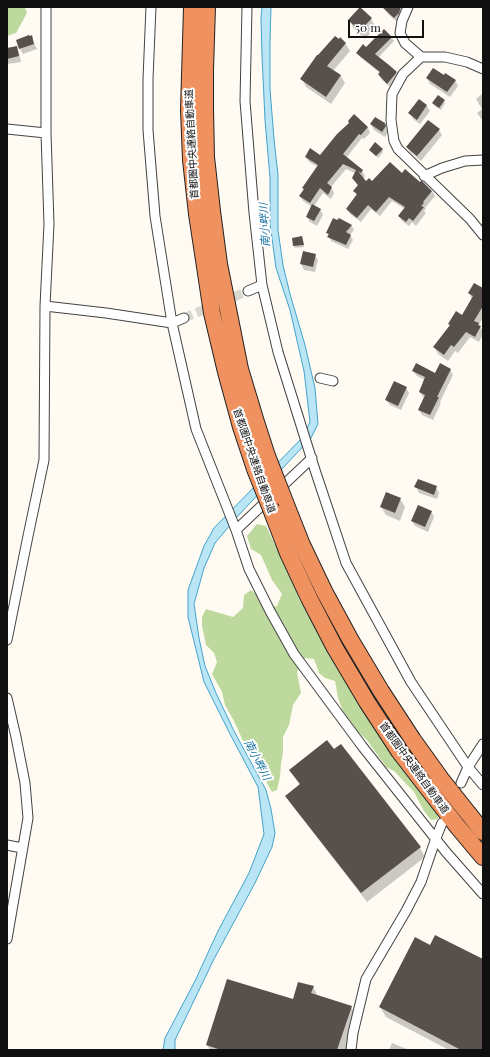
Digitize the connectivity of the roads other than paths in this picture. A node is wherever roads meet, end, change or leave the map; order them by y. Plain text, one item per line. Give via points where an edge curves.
1 (46, 7) edge
2 (151, 7) edge
3 (192, 7) edge
4 (207, 7) edge
5 (247, 7) edge
6 (408, 7) edge
7 (421, 57) junction
8 (483, 69) edge
9 (7, 129) edge
10 (46, 133) junction
11 (483, 160) edge
12 (424, 176) junction
13 (483, 235) edge
14 (262, 285) junction
15 (248, 291) tunnel mouth
16 (45, 306) junction
17 (184, 318) tunnel mouth
18 (172, 323) junction
19 (320, 378) dead end
20 (333, 381) dead end
21 (312, 458) junction
22 (236, 530) junction
23 (7, 640) edge
24 (7, 698) edge
25 (483, 744) edge
26 (468, 767) junction
27 (461, 783) dead end
28 (483, 786) edge
29 (442, 823) dead end
30 (483, 832) edge
31 (436, 838) junction
32 (7, 845) edge
33 (22, 848) junction
34 (483, 857) edge
35 (483, 894) edge
36 (7, 939) edge
37 (351, 1050) edge

1 - 10 street
2 - 18 street via 148,130 155,216
3 - 34 highway, 首都圏中央連絡自動車道, bridge via 189,110 197,214 212,313 241,427 255,469 288,553 335,648 399,751
4 - 30 highway, 首都圏中央連絡自動車道, bridge via 206,157 214,226 240,369 267,456 302,545 350,639 412,740
5 - 14 street via 244,101
6 - 7 street via 400,33 405,43
7 - 8 street via 445,57
7 - 12 street via 403,74 392,94 391,120 394,141 398,149
9 - 10 street
10 - 16 street via 49,224
11 - 12 street via 465,161
12 - 13 street via 470,219
14 - 15 street
14 - 21 street via 278,352
16 - 18 street
16 - 23 street via 44,460
17 - 18 street
18 - 22 street via 196,429
19 - 20 street
21 - 22 street
21 - 26 street via 346,563 412,682
22 - 31 street via 250,569 294,654 362,746
24 - 33 street via 25,783 28,818
25 - 26 street
26 - 27 street
26 - 28 street
29 - 31 street
31 - 35 street
31 - 37 street via 421,882 366,979
32 - 33 street
33 - 36 street

